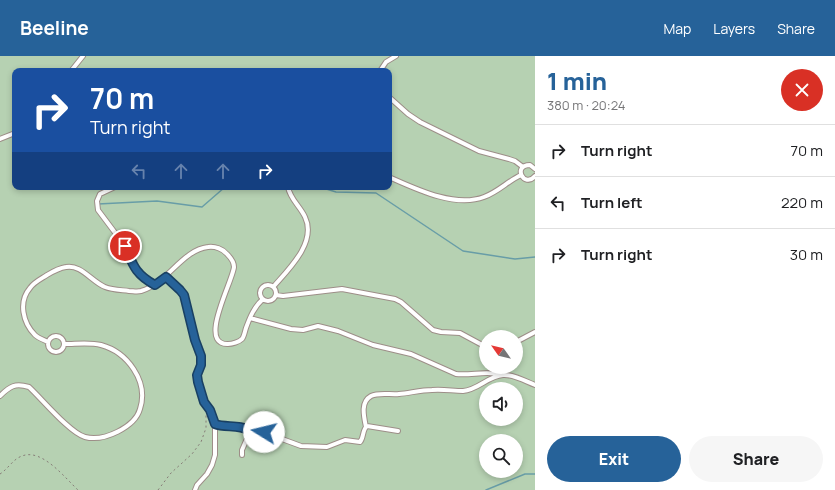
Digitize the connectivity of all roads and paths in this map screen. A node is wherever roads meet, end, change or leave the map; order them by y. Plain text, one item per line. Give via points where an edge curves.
1 (84, 56) edge
2 (396, 56) edge
3 (74, 68) edge
4 (382, 68) edge
5 (392, 100) edge
6 (12, 134) edge
7 (0, 139) edge
8 (523, 167) junction
9 (535, 169) edge
10 (521, 175) junction
11 (535, 176) edge
12 (392, 178) edge
13 (109, 190) edge
14 (289, 190) edge
15 (166, 277) junction
16 (155, 285) junction
17 (274, 286) junction
18 (276, 295) junction
19 (263, 300) junction
20 (250, 318) junction
21 (535, 332) edge
22 (523, 338) edge
23 (48, 342) junction
24 (479, 343) edge
25 (65, 344) junction
26 (500, 375) junction
27 (535, 385) edge
28 (0, 396) edge
29 (204, 402) junction
30 (215, 424) junction
31 (366, 427) junction
32 (249, 431) junction
33 (398, 431) dead end
34 (242, 455) dead end
35 (0, 474) edge
36 (78, 490) edge
37 (158, 490) edge
38 (195, 490) edge

1 - 3 street
2 - 4 street
5 - 8 street via 420,122 479,151 515,161
6 - 7 street
8 - 9 street via 530,165
8 - 10 street
10 - 11 street via 529,180
10 - 12 street via 484,197 460,201 438,196
13 - 16 street via 100,194 97,201 98,210 125,246 131,262 139,273
14 - 17 street via 306,218 308,236 300,253
15 - 16 street
15 - 20 street via 183,259 196,250 208,247 225,251 234,266 217,317 215,328 218,339 224,344 232,344 242,339
15 - 29 street via 180,290 186,301 201,356 197,375
16 - 23 street via 139,291 118,290 105,287 74,267 66,266 51,273 29,289 24,299 23,310 26,324 36,336
17 - 18 street
17 - 19 street via 267,284 261,288 260,296
18 - 19 street via 272,301
18 - 24 street via 342,289 395,299 433,330 460,333
19 - 20 street
20 - 26 street via 291,329 303,330 318,326 338,331 411,354 456,374
21 - 22 street
23 - 25 street via 53,336 59,335
23 - 25 street via 50,350 55,352 63,349
25 - 28 street via 100,345 119,353 132,366 141,389 140,409 122,430 96,438 85,437 73,431 29,387 20,384 12,386
26 - 27 street via 512,376
26 - 31 street via 463,391 413,391 372,396 365,403
29 - 30 street
29 - 37 path via 206,428 200,442
30 - 32 street
30 - 38 street via 215,454 212,465
31 - 32 street via 361,442 345,440 327,447 301,446 264,432
31 - 33 street
32 - 34 street
35 - 36 path via 18,458 34,455 54,465

